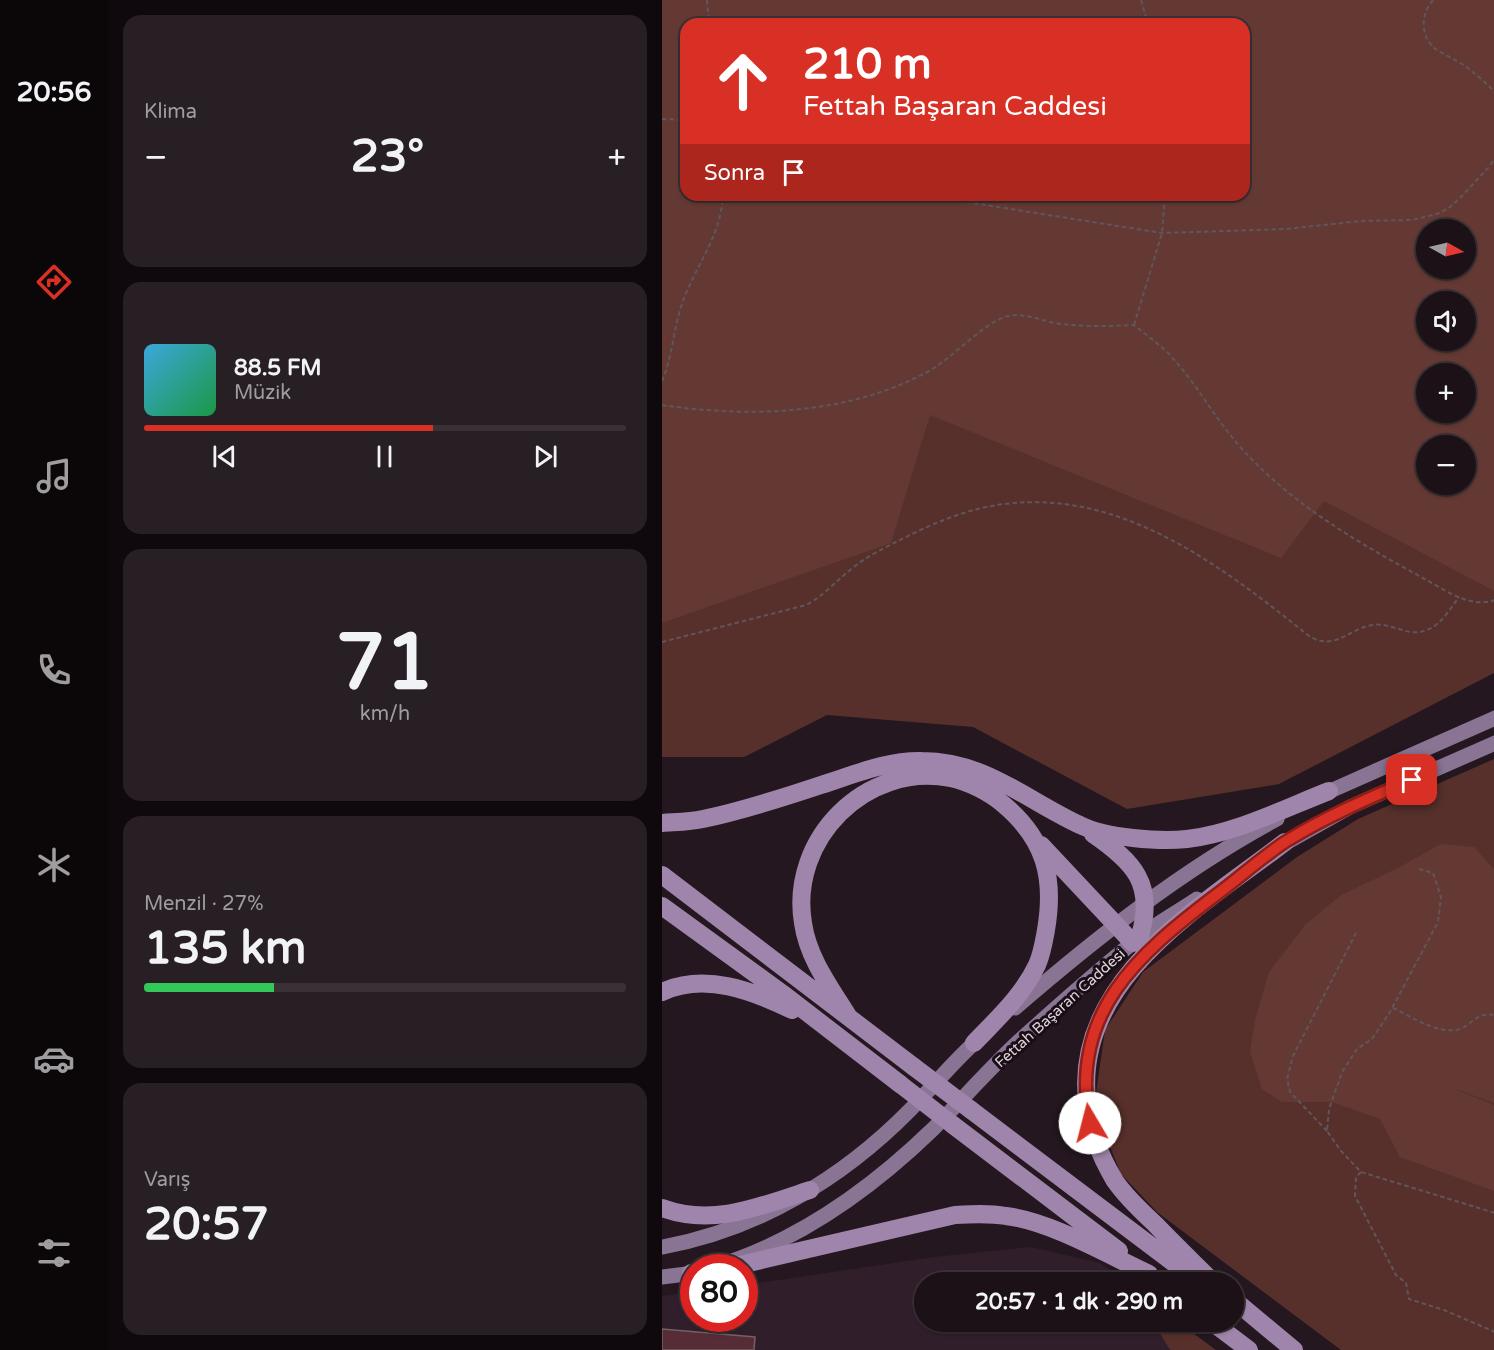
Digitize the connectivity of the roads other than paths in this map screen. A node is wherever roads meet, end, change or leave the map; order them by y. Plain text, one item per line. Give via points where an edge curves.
1 (1494, 718) edge
2 (1494, 743) edge
3 (1329, 791) junction
4 (662, 823) edge
5 (1081, 826) junction
6 (1036, 839) junction
7 (1285, 842) junction
8 (662, 875) edge
9 (1146, 903) junction
10 (662, 906) edge
11 (1116, 925) junction
12 (1136, 940) junction
13 (662, 993) edge
14 (848, 1016) junction
15 (820, 1023) junction
16 (974, 1042) junction
17 (810, 1190) junction
18 (662, 1208) edge
19 (662, 1247) edge
20 (751, 1254) edge
21 (758, 1261) edge
22 (1142, 1272) edge
23 (1147, 1272) edge
24 (1186, 1272) edge
25 (1203, 1272) edge
26 (680, 1275) edge
27 (662, 1277) edge
28 (1244, 1308) edge
29 (1244, 1317) edge
30 (1225, 1332) edge
31 (1249, 1350) edge
32 (1288, 1350) edge
33 (1294, 1350) edge

1 - 3 main road
2 - 7 main road, Fettah Başaran Caddesi via 1350,807
3 - 5 highway via 1215,834 1187,839 1124,837
3 - 9 main road via 1264,826
4 - 5 highway via 701,820 898,763 941,761 992,777
5 - 9 highway via 1128,861 1140,879
6 - 11 highway
6 - 14 highway via 992,794 951,778 895,781 872,789 840,812 812,853 804,876 802,905 808,945
6 - 16 highway via 1044,858 1050,895 1038,963 1026,985
7 - 12 main road, Fettah Başaran Caddesi
7 - 25 highway via 1140,958 1109,999 1087,1060 1087,1108 1106,1166 1126,1195
8 - 14 highway
9 - 11 main road
9 - 12 highway
10 - 15 highway
11 - 12 highway
11 - 16 main road
12 - 20 main road, Fettah Başaran Caddesi via 1019,1041 894,1164 812,1224
13 - 15 highway via 689,985 735,987
14 - 24 highway, bridge
15 - 23 highway, bridge
16 - 17 main road via 876,1141
17 - 18 highway via 728,1215 692,1216
17 - 19 main road via 744,1224
21 - 22 highway via 955,1215 981,1214 1037,1223
26 - 27 main road
28 - 33 highway
29 - 32 highway
30 - 31 highway

